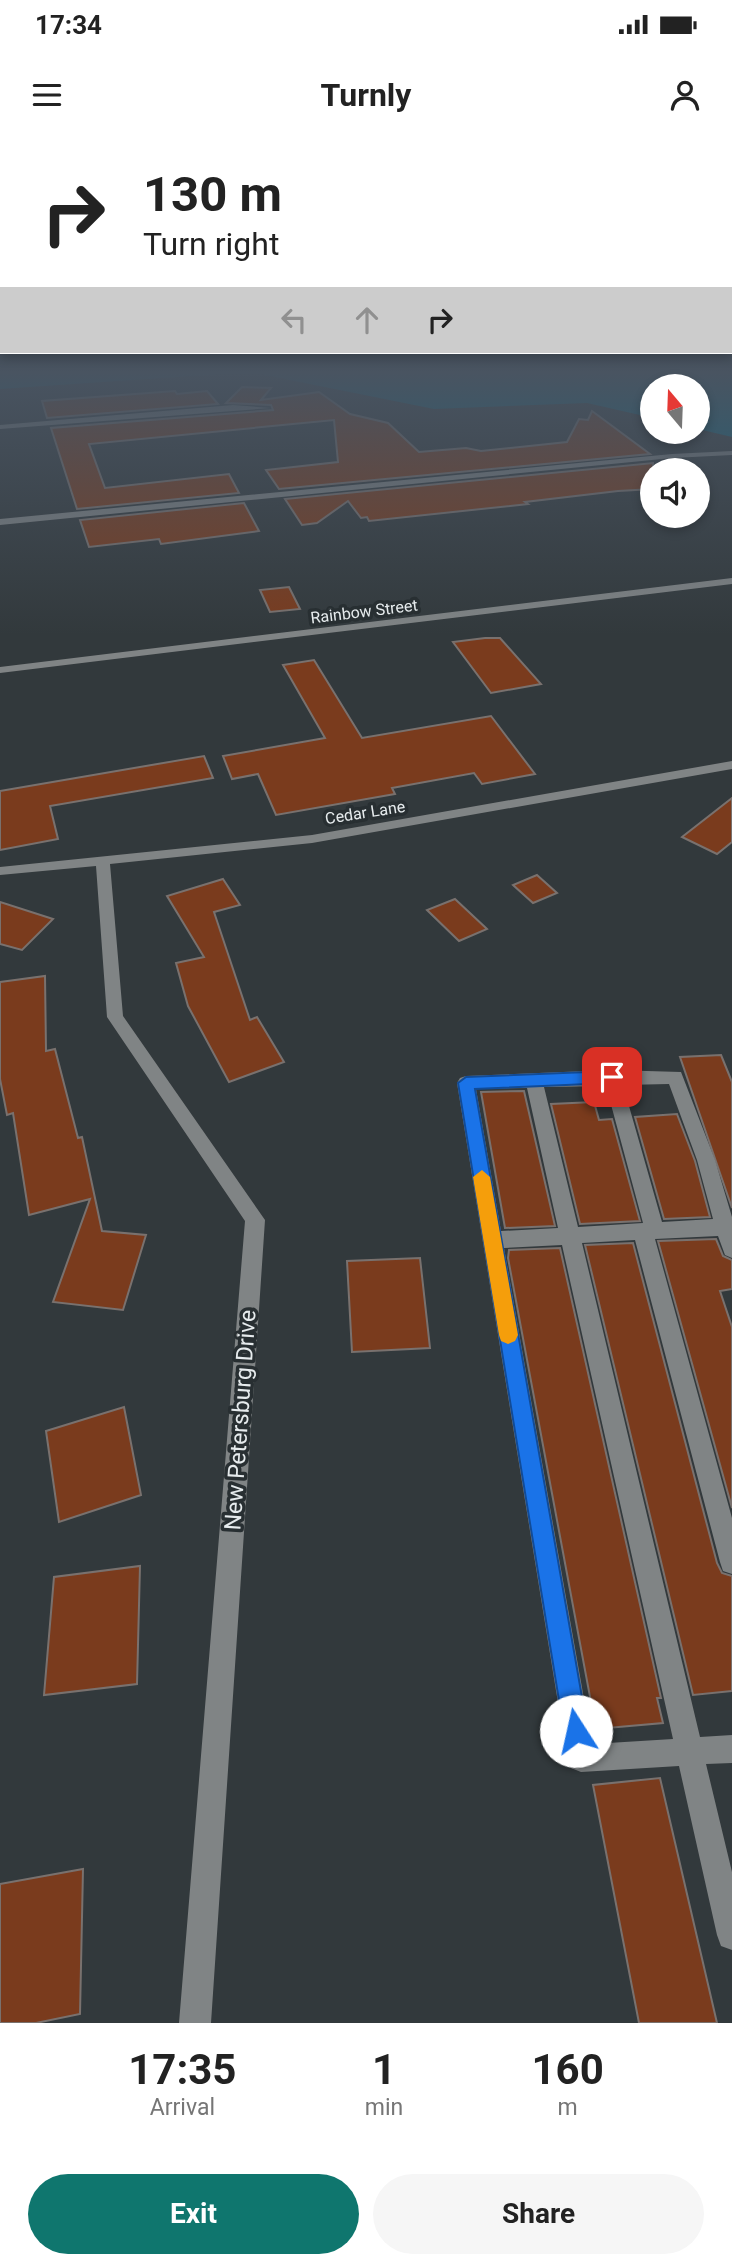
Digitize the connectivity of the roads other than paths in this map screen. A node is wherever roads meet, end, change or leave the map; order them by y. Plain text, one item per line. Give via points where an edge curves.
1 (633, 460) edge
2 (0, 522) edge
3 (732, 581) edge
4 (0, 670) edge
5 (732, 765) edge
6 (103, 860) junction
7 (0, 871) edge
8 (612, 1077) junction
9 (534, 1080) junction
10 (725, 1227) junction
11 (649, 1232) junction
12 (568, 1236) junction
13 (492, 1240) junction
14 (732, 1249) edge
15 (732, 1562) edge
16 (732, 1749) edge
17 (688, 1752) junction
18 (732, 1935) edge
19 (195, 2023) edge

1 - 2 street
3 - 4 street, Rainbow Street
5 - 6 street, Cedar Lane via 378,829
6 - 7 street, Cedar Lane
6 - 19 street, New Petersburg Drive via 115,1017 255,1220
8 - 9 street
8 - 10 street via 676,1077
8 - 11 street
9 - 12 street
9 - 13 street via 466,1083
10 - 11 street
10 - 14 street
11 - 12 street
11 - 15 street
12 - 13 street
12 - 17 street
13 - 17 street via 581,1758
16 - 17 street
17 - 18 street

